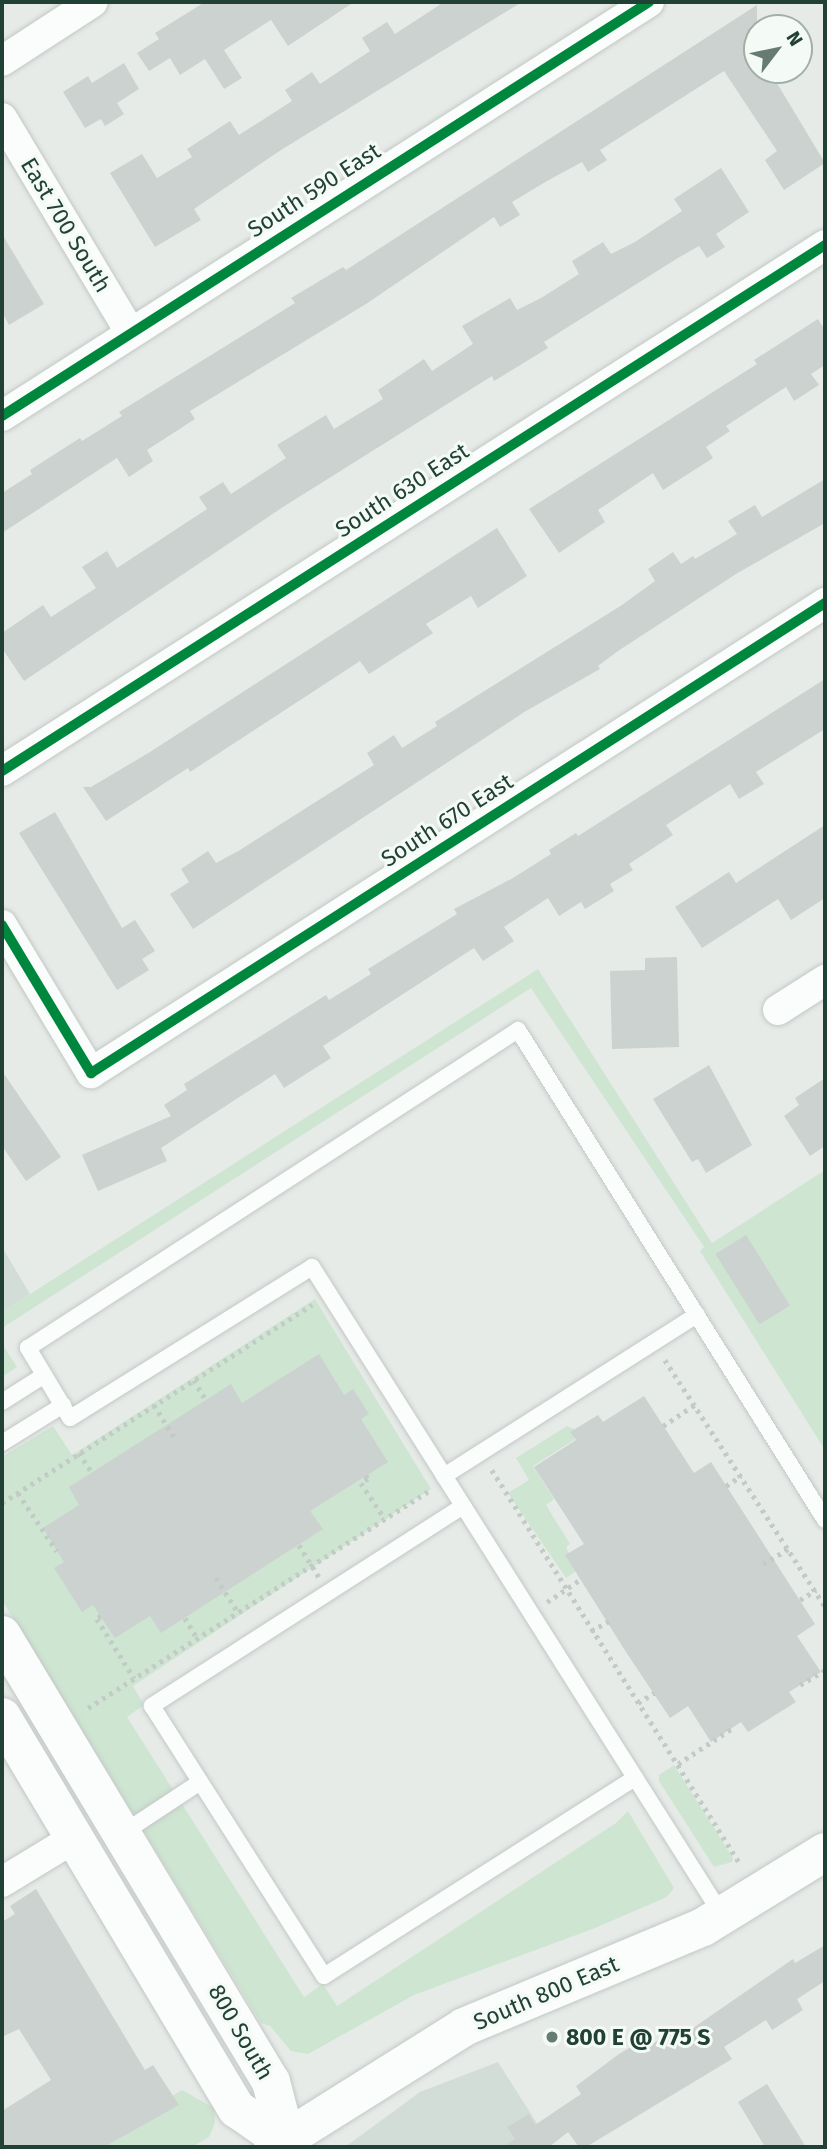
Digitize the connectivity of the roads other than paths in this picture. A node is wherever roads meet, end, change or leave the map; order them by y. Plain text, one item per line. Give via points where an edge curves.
1 (93, 2) edge
2 (649, 2) edge
3 (2, 61) edge
4 (2, 118) edge
5 (825, 245) edge
6 (131, 332) junction
7 (2, 415) edge
8 (825, 603) edge
9 (2, 771) edge
10 (2, 925) edge
11 (825, 980) edge
12 (778, 1010) dead end
13 (697, 1315) junction
14 (43, 1376) junction
15 (2, 1402) edge
16 (63, 1405) junction
17 (2, 1443) edge
18 (444, 1476) junction
19 (463, 1506) junction
20 (825, 1520) edge
21 (2, 1635) edge
22 (2, 1717) edge
23 (635, 1778) junction
24 (200, 1782) junction
25 (123, 1833) junction
26 (76, 1837) junction
27 (825, 1852) edge
28 (2, 1882) edge
29 (722, 1915) junction
30 (281, 2145) edge

1 - 3 street
2 - 6 street, South 590 East
4 - 6 street, East 700 South
5 - 9 street, South 630 East
6 - 7 street, South 590 East
8 - 10 street, South 670 East via 91,1073
11 - 12 street
13 - 14 lane via 518,1030 28,1348
13 - 18 lane
13 - 20 lane
14 - 15 lane
14 - 16 lane
16 - 17 lane
16 - 18 lane via 70,1418 312,1267
18 - 19 lane
19 - 23 lane
19 - 24 lane via 152,1706
21 - 25 main road, 800 South
22 - 26 main road, 800 South
23 - 24 lane via 324,1976
23 - 29 lane
24 - 25 lane
25 - 30 main road, 800 South via 271,2082
26 - 28 street
26 - 30 main road, 800 South via 237,2109
27 - 29 main road, South 800 East
29 - 30 main road, South 800 East via 464,2027

